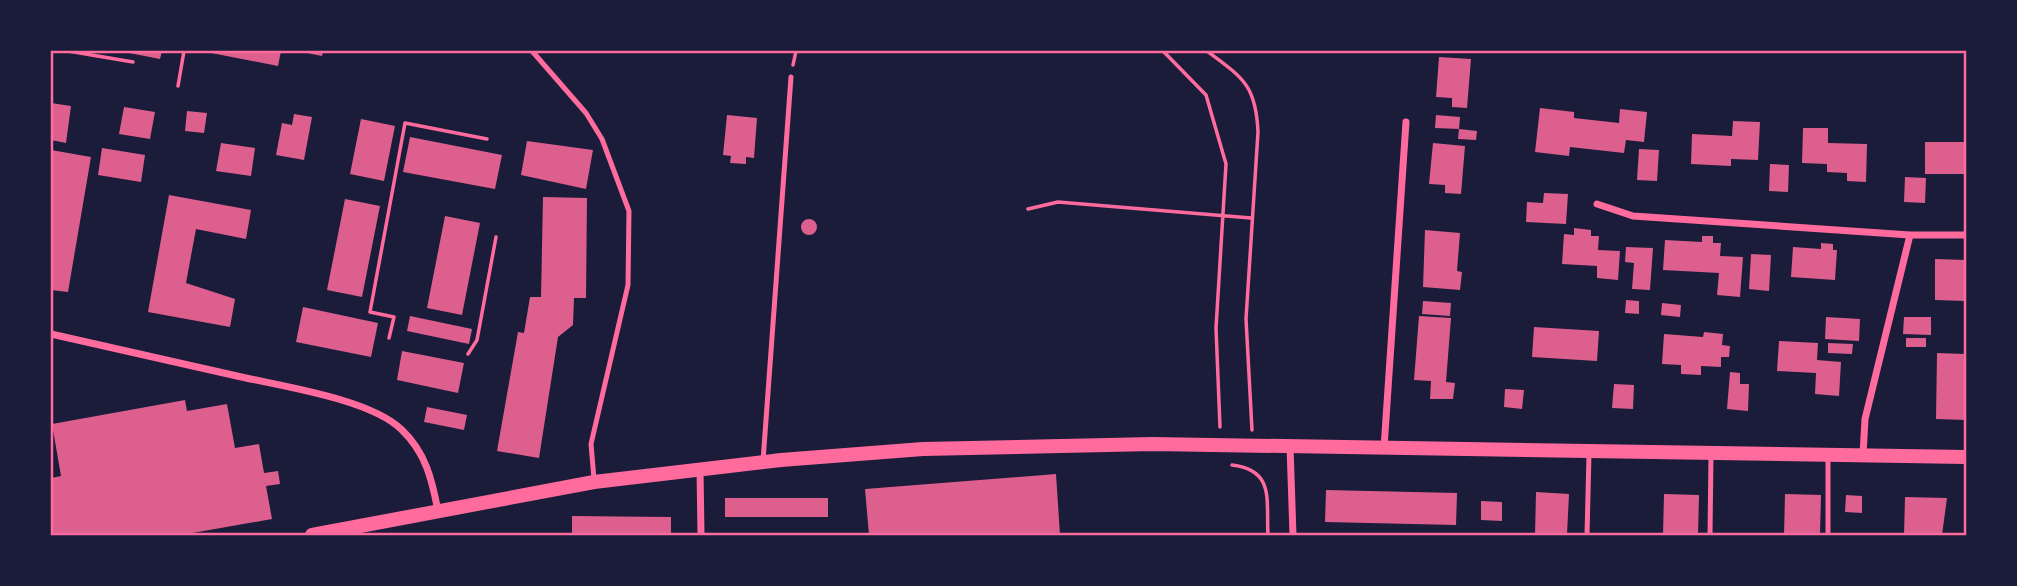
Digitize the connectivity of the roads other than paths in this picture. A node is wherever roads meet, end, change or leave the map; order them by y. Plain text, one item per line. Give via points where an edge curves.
1 (532, 51) edge
2 (791, 77) dead end
3 (1406, 122) dead end
4 (1597, 204) dead end
5 (1910, 235) junction
6 (1966, 235) edge
7 (51, 334) edge
8 (1290, 446) junction
9 (1384, 448) junction
10 (1589, 451) junction
11 (1711, 453) junction
12 (1828, 455) junction
13 (1863, 456) junction
14 (1966, 457) edge
15 (763, 462) junction
16 (700, 469) junction
17 (594, 482) junction
18 (438, 511) junction
19 (312, 535) edge
20 (701, 535) edge
21 (1293, 535) edge
22 (1587, 535) edge
23 (1710, 535) edge
24 (1828, 535) edge

1 - 17 lane via 586,113 602,139 629,211 628,285 591,444
2 - 15 lane
3 - 9 street
4 - 5 street via 1633,216
5 - 6 street
5 - 13 street via 1865,419
7 - 18 street via 373,411 401,428 420,452
8 - 9 main road
8 - 15 main road via 1012,445
8 - 21 street
9 - 10 main road
10 - 11 main road
10 - 22 lane
11 - 12 main road
11 - 23 lane
12 - 13 main road
12 - 24 lane
13 - 14 main road
15 - 16 main road
16 - 17 main road
16 - 20 street
17 - 18 main road
18 - 19 main road

